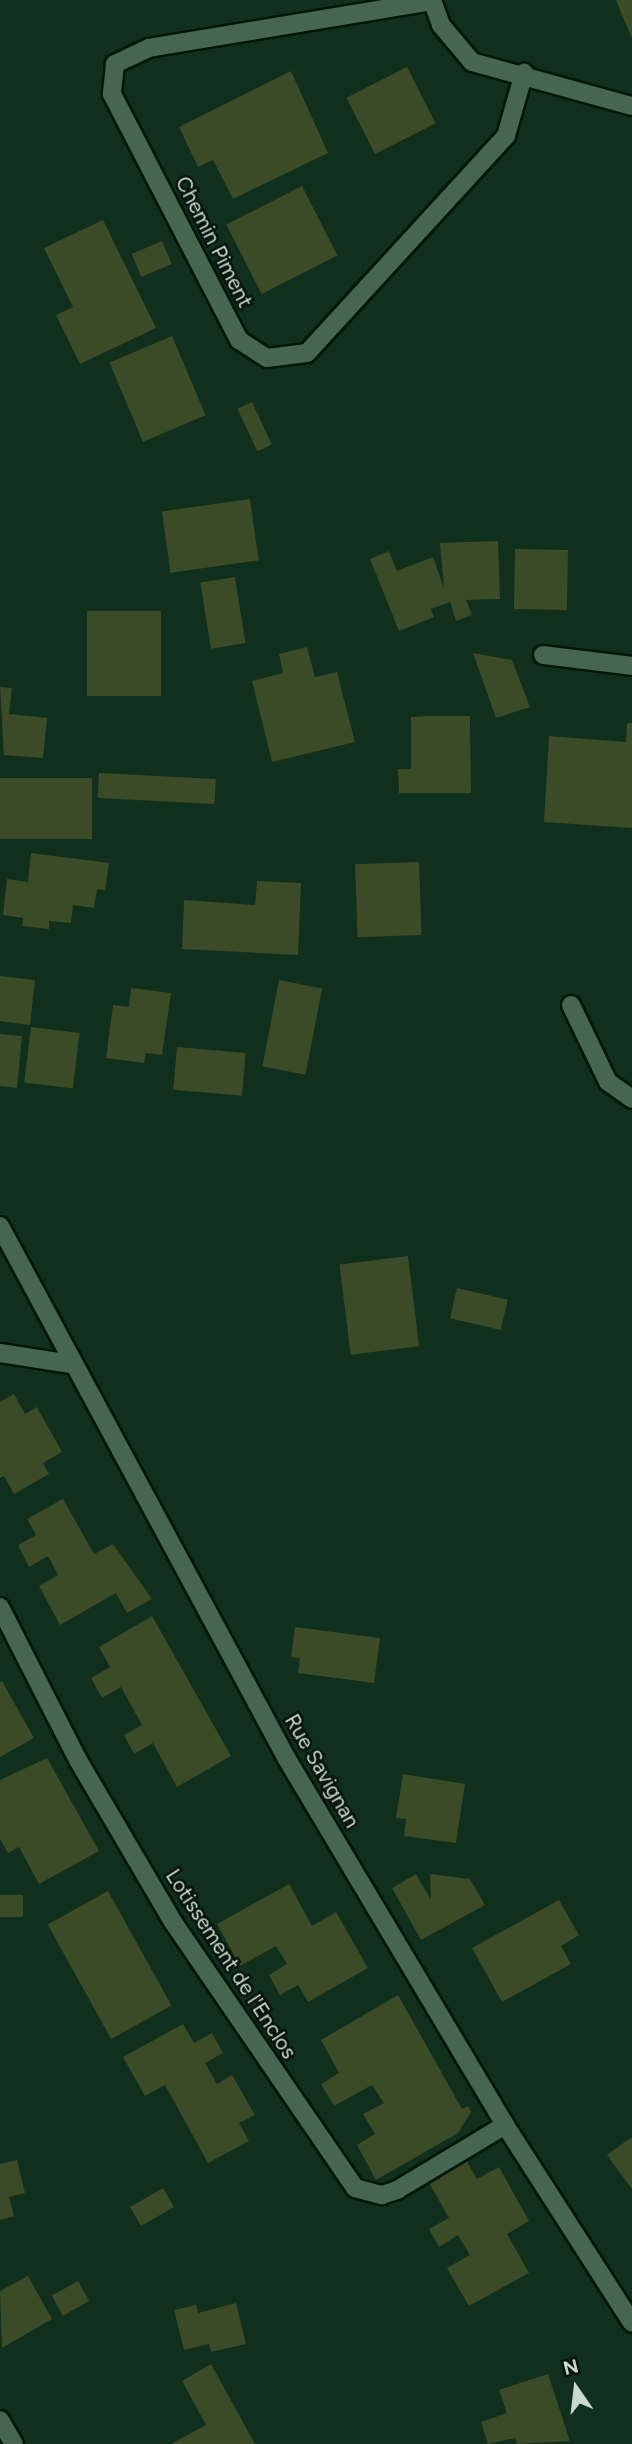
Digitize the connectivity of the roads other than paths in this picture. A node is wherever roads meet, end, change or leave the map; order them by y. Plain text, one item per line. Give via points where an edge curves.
1 (432, 1) edge
2 (524, 73) junction
3 (632, 106) edge
4 (543, 655) dead end
5 (632, 666) edge
6 (571, 1005) dead end
7 (632, 1099) edge
8 (0, 1227) edge
9 (0, 1353) edge
10 (71, 1364) junction
11 (0, 1607) edge
12 (505, 2125) junction
13 (632, 2323) edge
14 (0, 2420) edge
15 (14, 2444) edge

1 - 2 street, Chemin Piment via 441,25 472,62
1 - 2 street, Chemin Piment via 149,48 116,64 112,94 239,340 267,358 307,353 506,136
2 - 3 street, Chemin Piment
4 - 5 street
6 - 7 street via 608,1082
8 - 10 street, Rue Savignan
9 - 10 street
10 - 12 street, Rue Savignan via 287,1759
11 - 12 street, Lotissement de l'Enclos via 78,1760 173,1922 355,2189 382,2195 397,2190
12 - 13 street, Rue Savignan
14 - 15 street

